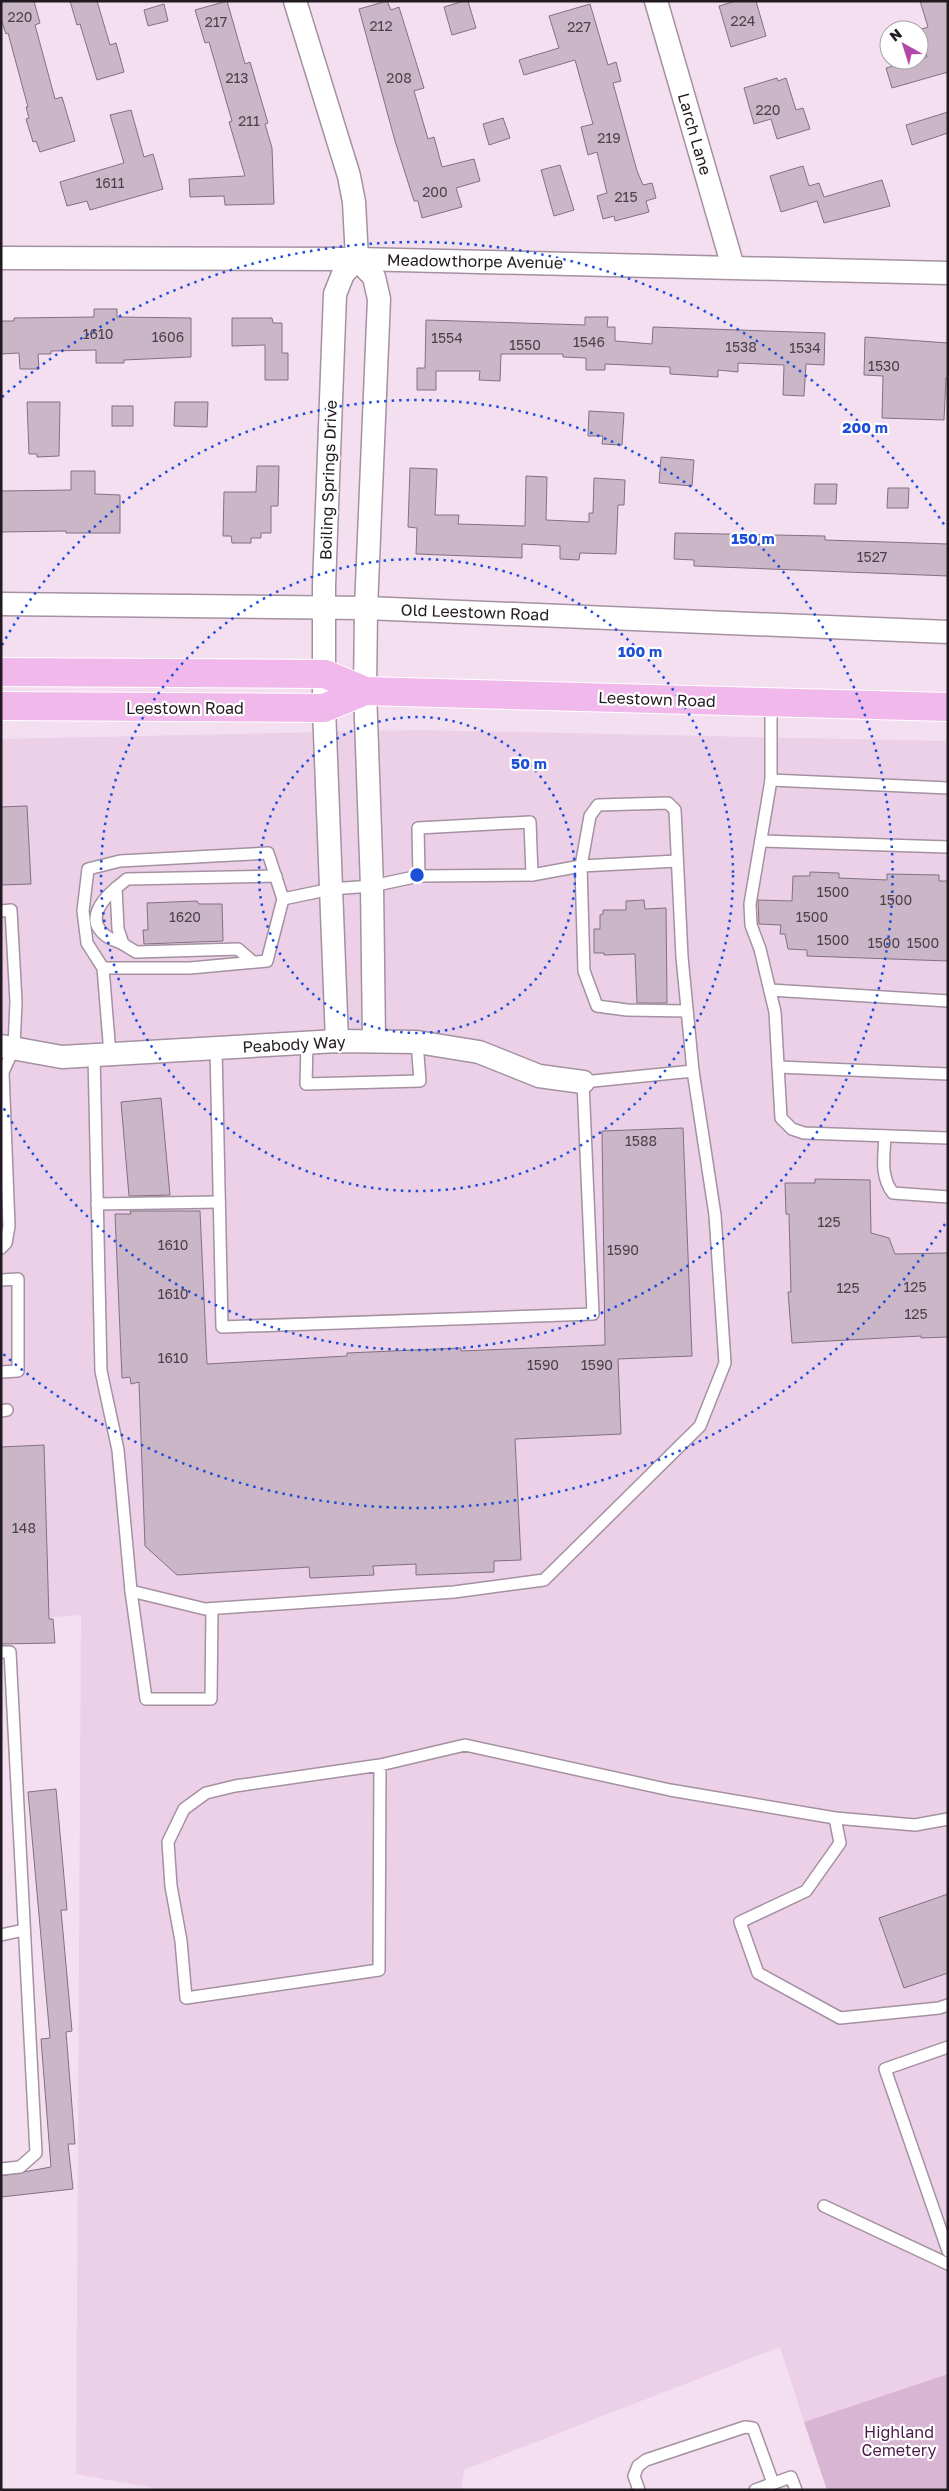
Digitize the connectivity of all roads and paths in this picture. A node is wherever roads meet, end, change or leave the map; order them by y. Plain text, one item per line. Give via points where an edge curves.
1 (295, 1) edge
2 (656, 1) edge
3 (1, 257) edge
4 (357, 259) junction
5 (733, 267) junction
6 (948, 273) edge
7 (1, 604) edge
8 (325, 608) junction
9 (366, 608) junction
10 (948, 632) edge
11 (1, 672) edge
12 (325, 674) junction
13 (365, 690) junction
14 (771, 702) junction
15 (1, 706) edge
16 (948, 707) edge
17 (324, 708) junction
18 (771, 780) junction
19 (948, 788) edge
20 (761, 841) junction
21 (948, 847) edge
22 (677, 861) junction
23 (581, 866) junction
24 (532, 875) junction
25 (276, 876) junction
26 (419, 876) junction
27 (372, 886) junction
28 (116, 888) junction
29 (331, 889) junction
30 (283, 899) junction
31 (1, 911) edge
32 (122, 944) junction
33 (253, 962) junction
34 (103, 968) junction
35 (770, 990) junction
36 (948, 1001) edge
37 (687, 1011) junction
38 (374, 1040) junction
39 (337, 1041) junction
40 (417, 1042) junction
41 (307, 1043) junction
42 (8, 1047) edge
43 (216, 1048) junction
44 (102, 1055) junction
45 (778, 1067) junction
46 (693, 1071) junction
47 (948, 1074) edge
48 (583, 1082) junction
49 (3, 1091) edge
50 (885, 1136) junction
51 (948, 1138) edge
52 (948, 1198) edge
53 (219, 1202) junction
54 (98, 1204) junction
55 (1, 1248) edge
56 (1, 1280) edge
57 (1, 1372) edge
58 (131, 1591) junction
59 (212, 1609) junction
60 (1, 1652) edge
61 (380, 1765) junction
62 (835, 1818) junction
63 (948, 1819) edge
64 (24, 1930) junction
65 (1, 1935) edge
66 (948, 2005) edge
67 (948, 2047) edge
68 (1, 2169) edge
69 (824, 2206) dead end
70 (948, 2251) edge
71 (948, 2264) edge
72 (773, 2483) junction
73 (639, 2490) edge
74 (755, 2490) edge
75 (796, 2490) edge

1 - 4 street via 349,176
2 - 5 street, Larch Lane
3 - 4 street, Meadowthorpe Avenue
4 - 5 street, Meadowthorpe Avenue
4 - 8 street, Boiling Springs Drive via 343,274 335,294
4 - 9 street via 374,277 379,299
5 - 6 street, Meadowthorpe Avenue
7 - 8 street, Old Leestown Road
8 - 9 street, Old Leestown Road
8 - 12 street, Boiling Springs Drive
9 - 10 street, Old Leestown Road
9 - 13 street
11 - 12 main road, Leestown Road
12 - 13 main road, Leestown Road
12 - 17 street, Boiling Springs Drive
13 - 14 main road, Leestown Road
13 - 17 main road, Leestown Road
13 - 27 street
14 - 16 main road, Leestown Road
14 - 18 lane
15 - 17 main road, Leestown Road
17 - 29 street, Boiling Springs Drive
18 - 19 lane
18 - 20 lane
20 - 21 lane
20 - 35 lane via 750,904 751,925
22 - 23 lane
22 - 23 lane via 675,810 668,803 598,805 590,816
22 - 37 lane
23 - 24 lane
23 - 37 lane via 584,971 598,1006
24 - 26 lane
24 - 26 lane via 530,822 418,828
25 - 28 lane via 127,879
25 - 30 lane
25 - 34 lane via 268,853 120,861 88,869 83,911 87,943
26 - 27 lane
27 - 29 lane
27 - 38 street
28 - 32 lane
28 - 32 lane via 102,900 96,912 104,934
29 - 30 lane
29 - 39 street, Boiling Springs Drive
30 - 33 lane via 267,961
31 - 42 lane via 12,910 16,1002
32 - 33 lane via 136,952 238,949
33 - 34 lane via 190,968
34 - 44 lane
35 - 36 lane
35 - 45 lane via 775,1012
37 - 46 lane
38 - 39 street, Peabody Way
38 - 40 street, Peabody Way
39 - 41 street, Peabody Way
40 - 41 lane via 420,1081 306,1084
40 - 48 street, Peabody Way via 479,1052 539,1076
41 - 43 street, Peabody Way
42 - 44 street, Peabody Way via 62,1057
42 - 49 lane
43 - 44 street, Peabody Way
43 - 53 lane
44 - 54 lane
45 - 47 lane
45 - 50 lane via 780,1118 792,1129 804,1133
46 - 48 lane
46 - 59 lane via 715,1215 725,1363 700,1426 544,1580 454,1592
48 - 53 lane via 593,1314 222,1327
49 - 55 lane via 9,1226 6,1243
50 - 51 lane
50 - 52 lane via 884,1175 886,1185 893,1193
53 - 54 lane
54 - 58 lane via 101,1371 118,1450
56 - 57 lane via 18,1279 18,1371
58 - 59 lane
58 - 59 lane via 146,1699 211,1699
60 - 64 lane via 10,1652
61 - 61 lane via 235,1786 206,1793 184,1809 168,1842 186,1998 379,1970
61 - 62 lane via 464,1746 670,1790
62 - 63 lane via 915,1825
62 - 66 lane via 840,1842 806,1891 740,1922 758,1973 840,2018
64 - 65 lane
64 - 68 lane via 36,2152 20,2167
67 - 70 lane via 885,2069
69 - 71 lane
72 - 73 lane via 753,2428 745,2427 646,2460 638,2466 634,2476
72 - 74 lane
72 - 75 lane via 791,2477

